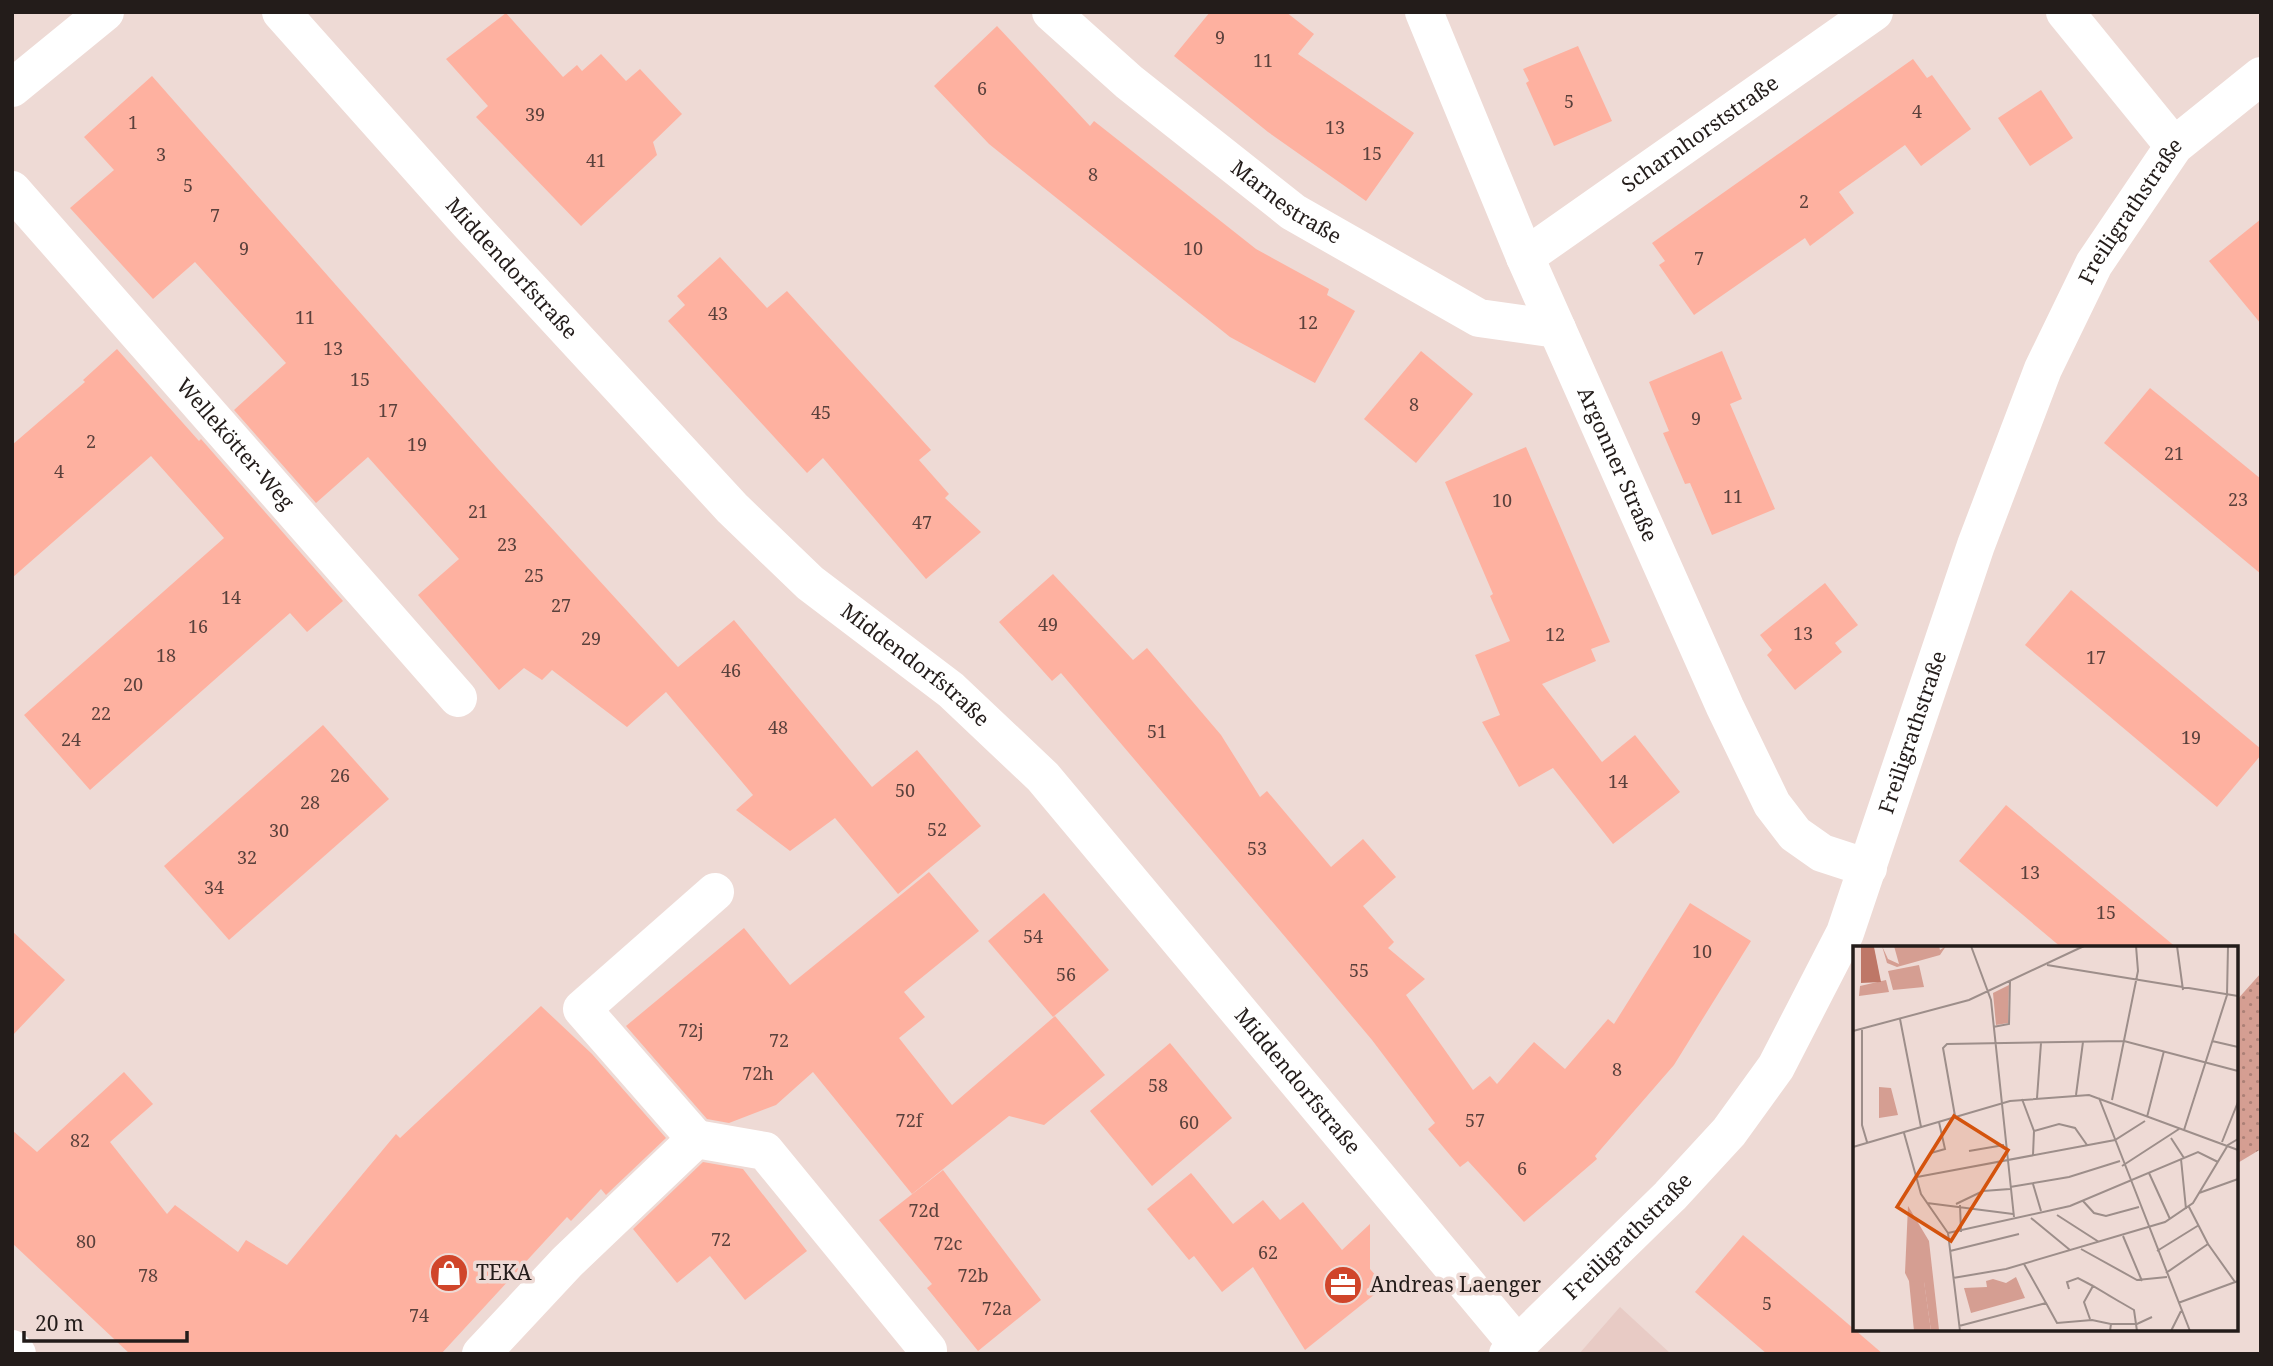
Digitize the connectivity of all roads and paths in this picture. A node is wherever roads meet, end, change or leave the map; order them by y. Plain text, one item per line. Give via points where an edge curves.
1 (105, 12) edge
2 (281, 12) edge
3 (1051, 12) edge
4 (1424, 12) edge
5 (1874, 12) edge
6 (2065, 12) edge
7 (2261, 76) edge
8 (12, 88) edge
9 (2174, 146) junction
10 (12, 190) edge
11 (1525, 257) junction
12 (1557, 329) junction
13 (458, 698) dead end
14 (1868, 868) junction
15 (715, 892) dead end
16 (696, 1139) junction
17 (12, 1349) edge
18 (1512, 1349) edge
19 (928, 1350) dead end
20 (17, 1354) edge
21 (481, 1354) edge

1 - 8 street
2 - 18 street, Middendorfstraße via 732,508 810,583 951,690 1043,777
3 - 12 street, Marnestraße via 1129,82 1293,212 1479,318
4 - 11 street, Argonner Straße
5 - 11 street, Scharnhorststraße
6 - 9 street
7 - 9 street, Freiligrathstraße
9 - 14 street, Freiligrathstraße via 2094,264 2043,369 1976,545
10 - 13 street, Wellekötter-Weg
11 - 12 street, Argonner Straße
12 - 14 street, Argonner Straße via 1772,804 1795,834 1822,853
14 - 18 street, Freiligrathstraße via 1845,933 1776,1067 1729,1132 1670,1196
15 - 16 street via 582,1009
16 - 19 street via 765,1151
16 - 21 street via 567,1262
17 - 20 street

